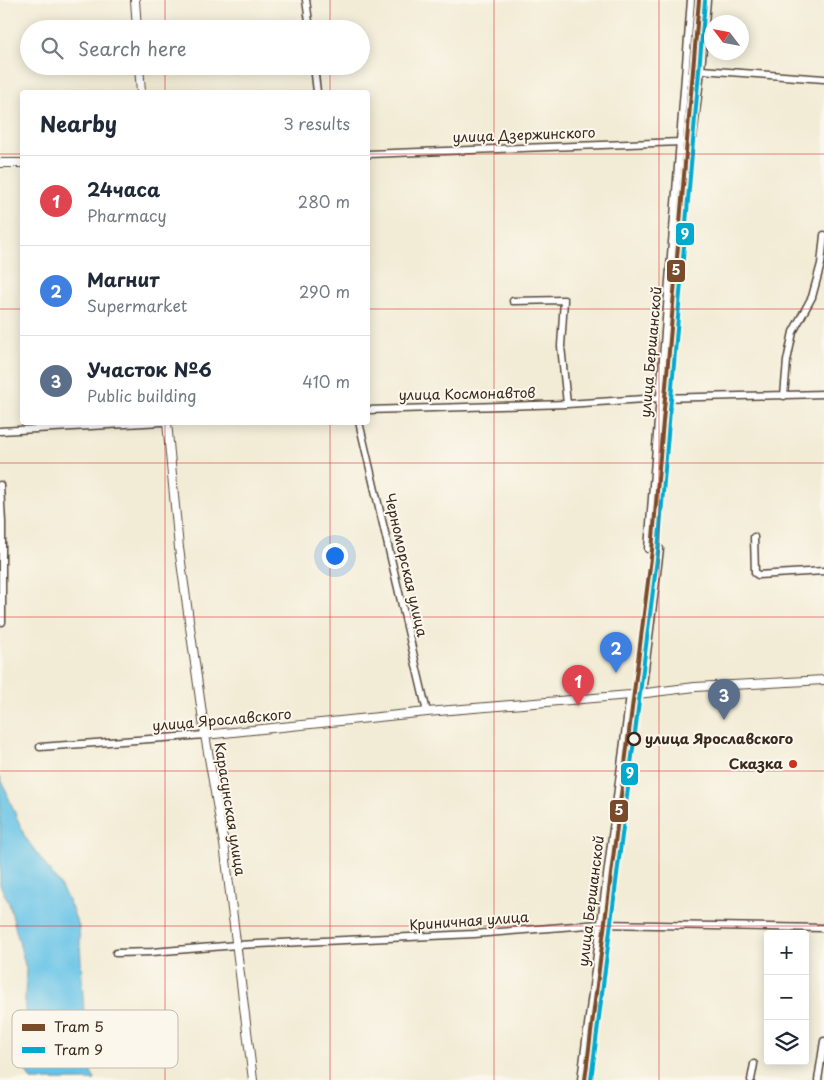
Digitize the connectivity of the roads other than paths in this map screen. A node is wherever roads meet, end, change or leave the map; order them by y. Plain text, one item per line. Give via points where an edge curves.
1 (135, 0) edge
2 (306, 0) edge
3 (691, 0) edge
4 (707, 0) edge
5 (136, 20) edge
6 (309, 20) edge
7 (701, 70) junction
8 (140, 75) edge
9 (315, 75) edge
10 (824, 79) edge
11 (141, 90) edge
12 (317, 90) edge
13 (681, 142) junction
14 (370, 154) edge
15 (0, 163) edge
16 (20, 163) edge
17 (824, 234) edge
18 (514, 301) dead end
19 (824, 394) edge
20 (784, 396) junction
21 (660, 398) junction
22 (567, 404) junction
23 (370, 410) edge
24 (108, 425) edge
25 (167, 425) edge
26 (360, 425) edge
27 (0, 431) edge
28 (0, 485) edge
29 (754, 537) dead end
30 (824, 571) edge
31 (2, 622) dead end
32 (824, 680) edge
33 (642, 693) junction
34 (630, 695) junction
35 (427, 712) junction
36 (205, 735) junction
37 (40, 747) dead end
38 (600, 924) junction
39 (824, 928) edge
40 (237, 945) junction
41 (116, 954) dead end
42 (824, 1041) edge
43 (754, 1064) dead end
44 (253, 1080) edge
45 (581, 1080) edge
46 (752, 1080) edge
47 (818, 1080) edge

1 - 5 street
2 - 6 street
3 - 13 street, улица Бершанской
4 - 7 street
7 - 10 street
7 - 13 street via 693,139
8 - 11 street
9 - 12 street
13 - 14 street, улица Дзержинского
13 - 21 street, улица Бершанской
15 - 16 street
17 - 20 street via 821,264 812,297 793,332
18 - 22 street via 564,300 561,346
19 - 20 street, улица Космонавтов
20 - 21 street, улица Космонавтов
21 - 22 street, улица Космонавтов
21 - 33 street, улица Бершанской via 648,549 660,550
22 - 23 street, улица Космонавтов
24 - 27 street
25 - 36 street, Карасунская улица via 179,548
26 - 35 street, Черноморская улица
28 - 31 street
29 - 30 street via 755,573 758,575
32 - 33 street, улица Ярославского
33 - 34 street, улица Ярославского
34 - 35 street, улица Ярославского
34 - 38 street, улица Бершанской
35 - 36 street, улица Ярославского
36 - 37 street, улица Ярославского
36 - 40 street, Карасунская улица via 223,834
38 - 39 street, Криничная улица
38 - 40 street, Криничная улица via 474,934
38 - 45 street, улица Бершанской
40 - 41 street, Криничная улица
40 - 44 street, Карасунская улица
42 - 47 street
43 - 46 street

